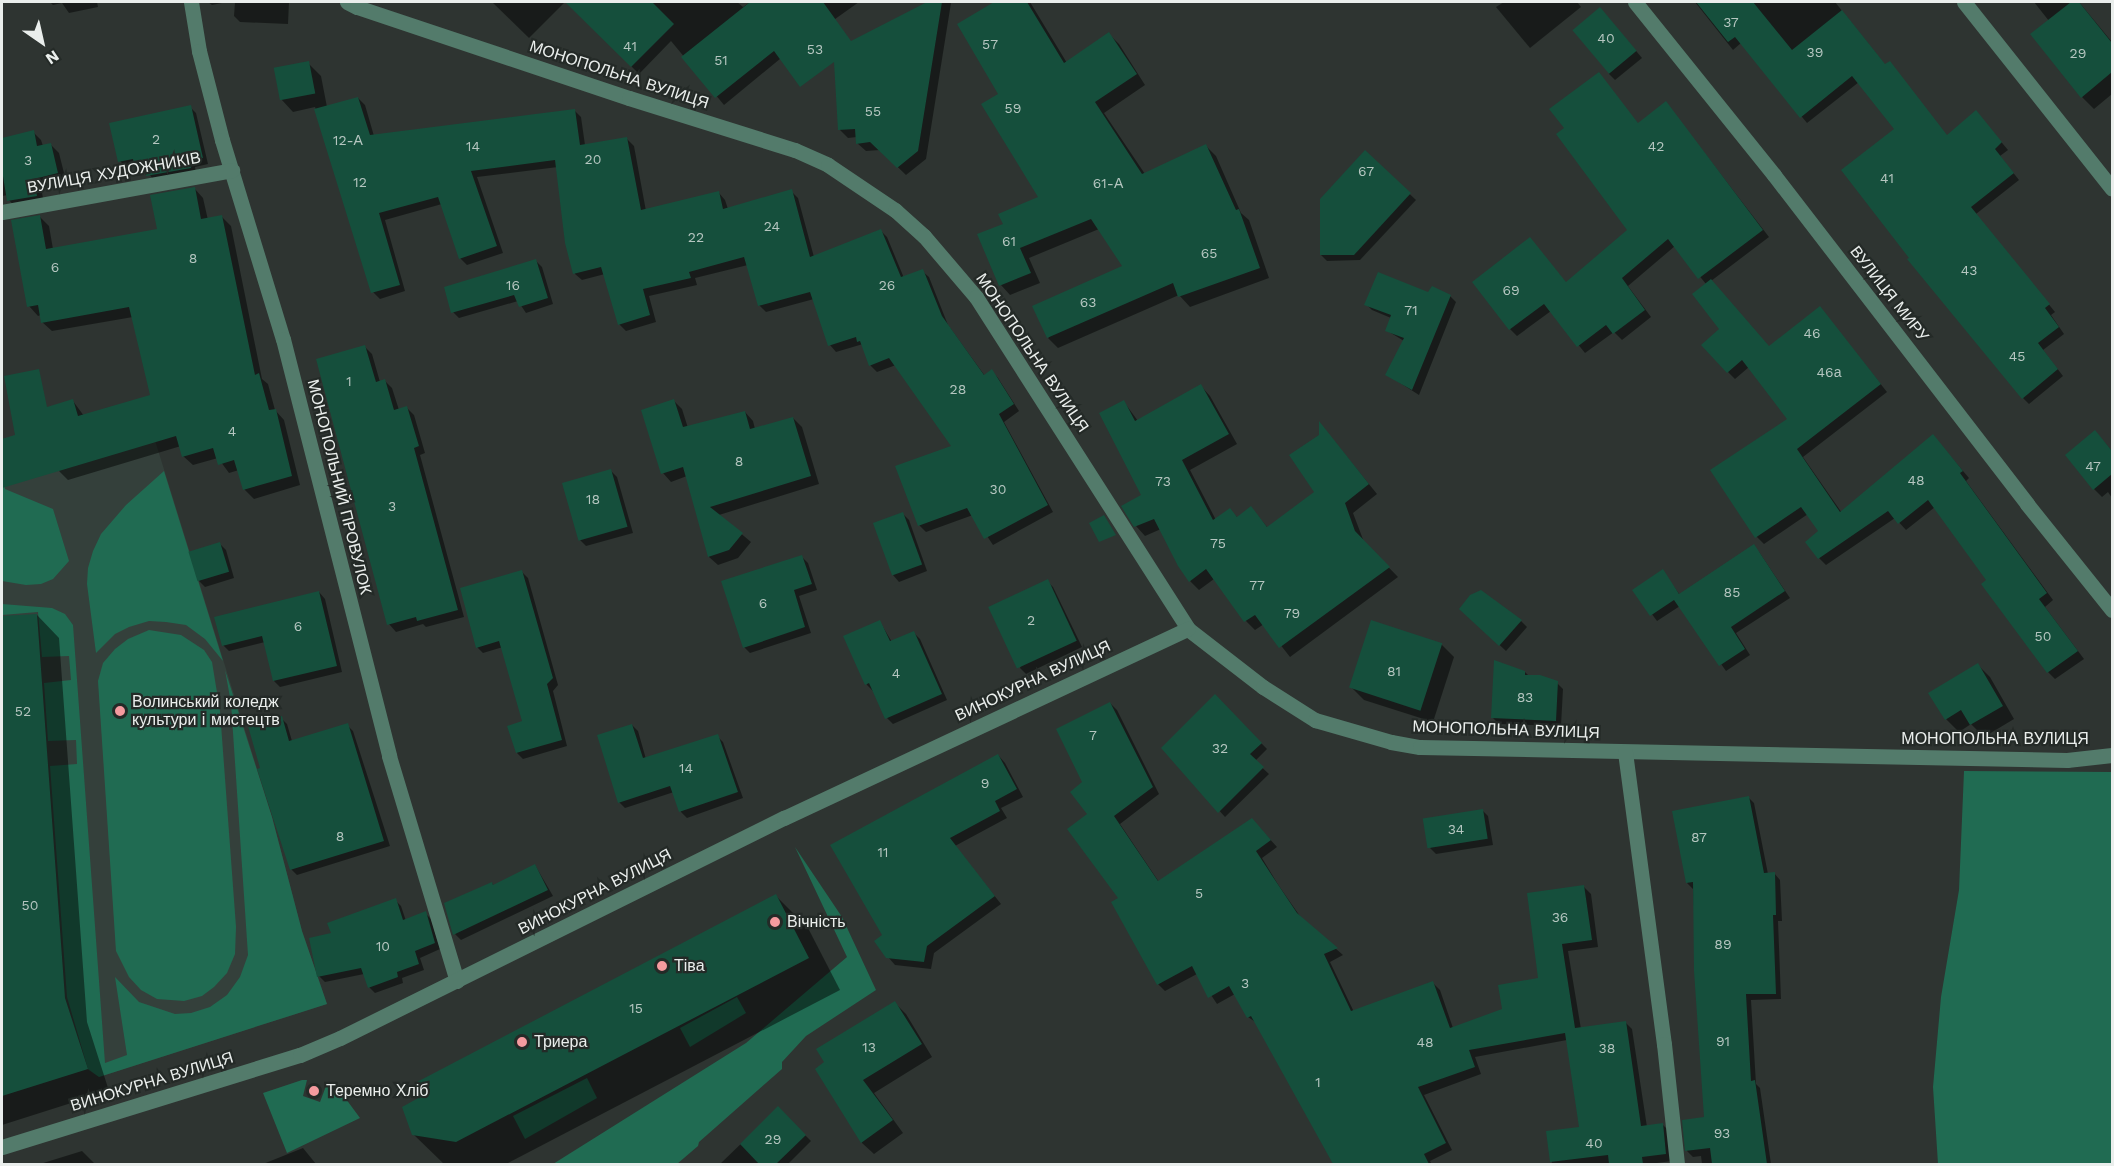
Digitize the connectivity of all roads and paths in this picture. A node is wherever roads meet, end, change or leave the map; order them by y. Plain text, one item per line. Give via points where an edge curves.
1 (191, 2) edge
2 (347, 2) edge
3 (1635, 2) edge
4 (1964, 2) edge
5 (232, 170) junction
6 (2112, 189) edge
7 (2, 212) edge
8 (2112, 610) edge
9 (1188, 629) junction
10 (1625, 752) junction
11 (2112, 755) edge
12 (457, 981) junction
13 (2, 1147) edge
14 (1677, 1164) edge

1 - 5 street, МОНОПОЛЬНИЙ ПРОВУЛОК via 199,51
2 - 9 street, МОНОПОЛЬНА ВУЛИЦЯ via 795,150 828,165 895,210 924,236 976,297
3 - 8 street, ВУЛИЦЯ МИРУ via 1782,184
4 - 6 street
5 - 7 street, ВУЛИЦЯ ХУДОЖНИКІВ
5 - 12 street, МОНОПОЛЬНИЙ ПРОВУЛОК via 283,339 389,756
9 - 10 street, МОНОПОЛЬНА ВУЛИЦЯ via 1263,687 1315,720 1391,742 1420,747
9 - 12 street, ВИНОКУРНА ВУЛИЦЯ via 784,818
10 - 11 street, МОНОПОЛЬНА ВУЛИЦЯ via 2067,760
10 - 14 street
12 - 13 street, ВИНОКУРНА ВУЛИЦЯ via 300,1055

